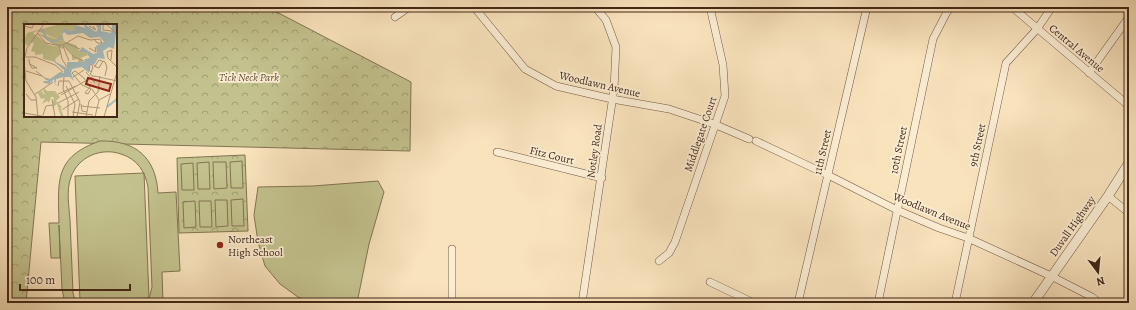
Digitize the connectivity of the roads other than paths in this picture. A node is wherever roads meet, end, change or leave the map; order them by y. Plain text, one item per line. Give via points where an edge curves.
1 (409, 7) edge
2 (474, 7) edge
3 (594, 7) edge
4 (710, 7) edge
5 (867, 7) edge
6 (952, 7) edge
7 (1012, 7) edge
8 (1052, 7) edge
9 (1129, 16) edge
10 (395, 17) dead end
11 (1037, 29) junction
12 (1088, 73) junction
13 (612, 99) junction
14 (1129, 106) edge
15 (714, 124) junction
16 (497, 152) dead end
17 (1129, 163) edge
18 (828, 175) junction
19 (602, 178) junction
20 (1108, 196) junction
21 (896, 210) junction
22 (1129, 213) edge
23 (968, 238) junction
24 (452, 249) dead end
25 (659, 261) dead end
26 (1051, 276) junction
27 (710, 282) dead end
28 (452, 303) edge
29 (582, 303) edge
30 (754, 303) edge
31 (798, 303) edge
32 (878, 303) edge
33 (955, 303) edge
34 (1033, 303) edge
35 (1099, 303) edge

1 - 10 street
2 - 13 street, Woodlawn Avenue via 525,69 556,86
3 - 13 street, Notley Road via 606,20 616,47
4 - 15 street, Middlegate Court via 723,65 725,96
5 - 18 street, 11th Street
6 - 21 street, 10th Street via 933,39
7 - 11 street, Central Avenue
8 - 11 street, 9th Street
9 - 12 street
11 - 12 street, Central Avenue
11 - 23 street, 9th Street via 1006,63
12 - 14 street, Central Avenue
13 - 15 street, Woodlawn Avenue via 669,109
13 - 19 street, Notley Road
15 - 18 street, Woodlawn Avenue
15 - 25 street, Middlegate Court via 675,242
16 - 19 street, Fitz Court
17 - 20 street, Duvall Highway
18 - 21 street, Woodlawn Avenue
18 - 31 street, 11th Street
19 - 29 street, Notley Road
20 - 22 street
20 - 26 street, Duvall Highway
21 - 23 street, Woodlawn Avenue
21 - 32 street, 10th Street
23 - 26 street, Woodlawn Avenue
23 - 33 street, 9th Street
24 - 28 street
26 - 34 street, Duvall Highway
26 - 35 street, Woodlawn Avenue
27 - 30 street

